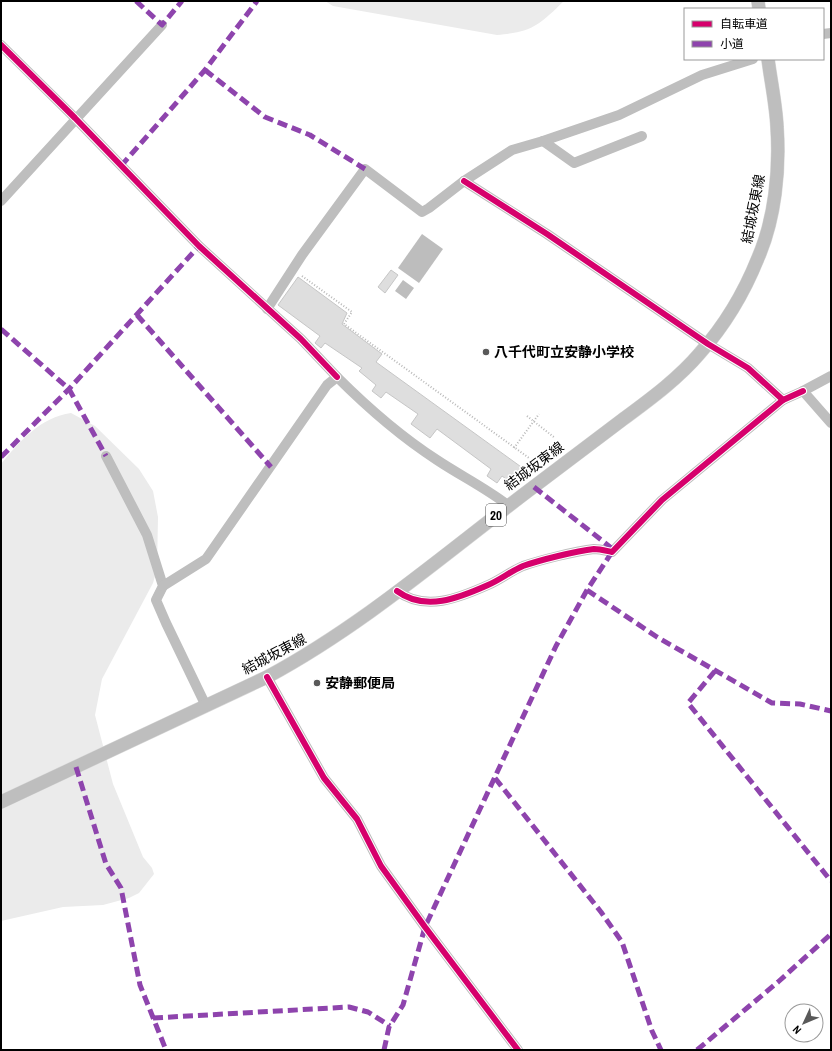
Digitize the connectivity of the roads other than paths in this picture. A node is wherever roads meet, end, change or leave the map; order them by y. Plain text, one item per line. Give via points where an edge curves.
1 (162, 25) dead end
2 (1, 45) edge
3 (750, 60) edge
4 (768, 60) edge
5 (75, 118) junction
6 (642, 136) dead end
7 (543, 141) junction
8 (464, 180) junction
9 (1, 201) edge
10 (267, 309) junction
11 (708, 344) junction
12 (831, 376) edge
13 (337, 377) junction
14 (803, 391) junction
15 (783, 400) junction
16 (831, 423) edge
17 (106, 456) dead end
18 (509, 506) junction
19 (163, 586) junction
20 (397, 591) junction
21 (267, 678) junction
22 (206, 706) junction
23 (1, 802) edge
24 (518, 1050) edge

1 - 5 street
2 - 5 street
3 - 7 street via 702,75 619,115
4 - 11 main road, 結城坂東線 / 20 via 778,133 776,183 770,219 765,242 747,283
5 - 9 street
5 - 10 street via 199,246
6 - 7 street via 574,163
7 - 8 street via 512,150
8 - 10 street via 422,212 365,169 302,255
8 - 11 street
10 - 13 street via 301,339
11 - 15 street via 748,368
11 - 18 main road, 結城坂東線 / 20 via 689,366 663,388
12 - 14 street
13 - 18 street via 386,424 438,461 489,490
13 - 19 street via 327,385 206,559
14 - 15 street
14 - 16 street
15 - 20 street via 662,500 612,552 596,549 535,563 489,585 435,602 420,603
17 - 19 street via 147,535
18 - 20 main road, 結城坂東線 / 20
19 - 22 street via 156,600
20 - 21 main road, 結城坂東線 / 20 via 329,641
21 - 22 main road, 結城坂東線 / 20
21 - 24 street via 324,778 357,819 381,866
22 - 23 main road, 結城坂東線 / 20

